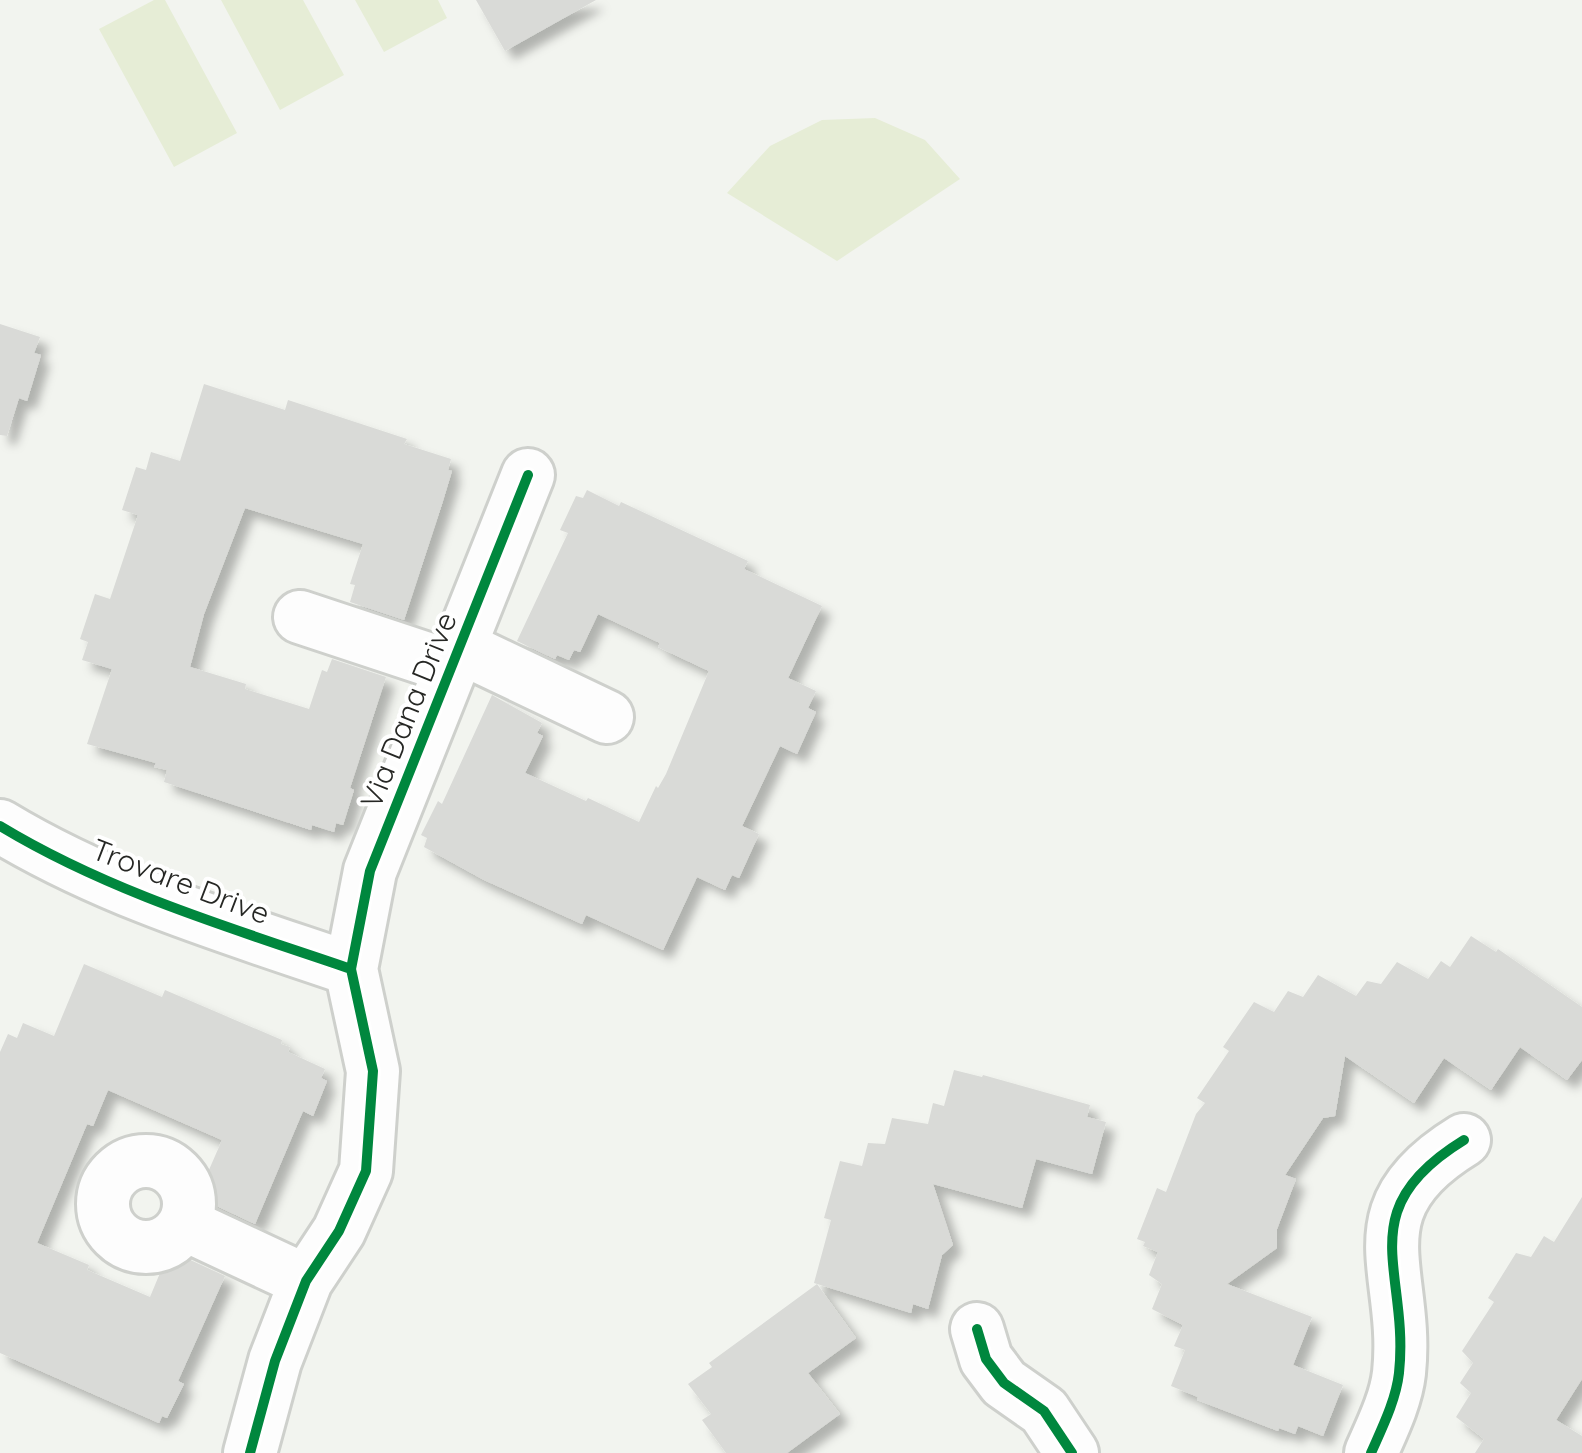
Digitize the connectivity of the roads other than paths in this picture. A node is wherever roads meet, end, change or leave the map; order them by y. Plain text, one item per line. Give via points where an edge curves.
1 (528, 475) dead end
2 (300, 617) dead end
3 (456, 657) junction
4 (607, 718) dead end
5 (0, 826) edge
6 (351, 969) junction
7 (1464, 1140) dead end
8 (184, 1224) dead end
9 (306, 1281) junction
10 (976, 1329) dead end
11 (250, 1453) edge
12 (1072, 1453) edge
13 (1371, 1453) edge

1 - 3 street, Via Dana Drive
2 - 3 street
3 - 4 street
3 - 6 street, Via Dana Drive via 370,872
5 - 6 street, Trovare Drive via 110,884
6 - 9 street via 373,1071 366,1172
7 - 13 street via 1409,1184 1395,1220 1390,1262 1399,1374
8 - 9 street
9 - 11 street
10 - 12 street via 986,1360 1044,1412

